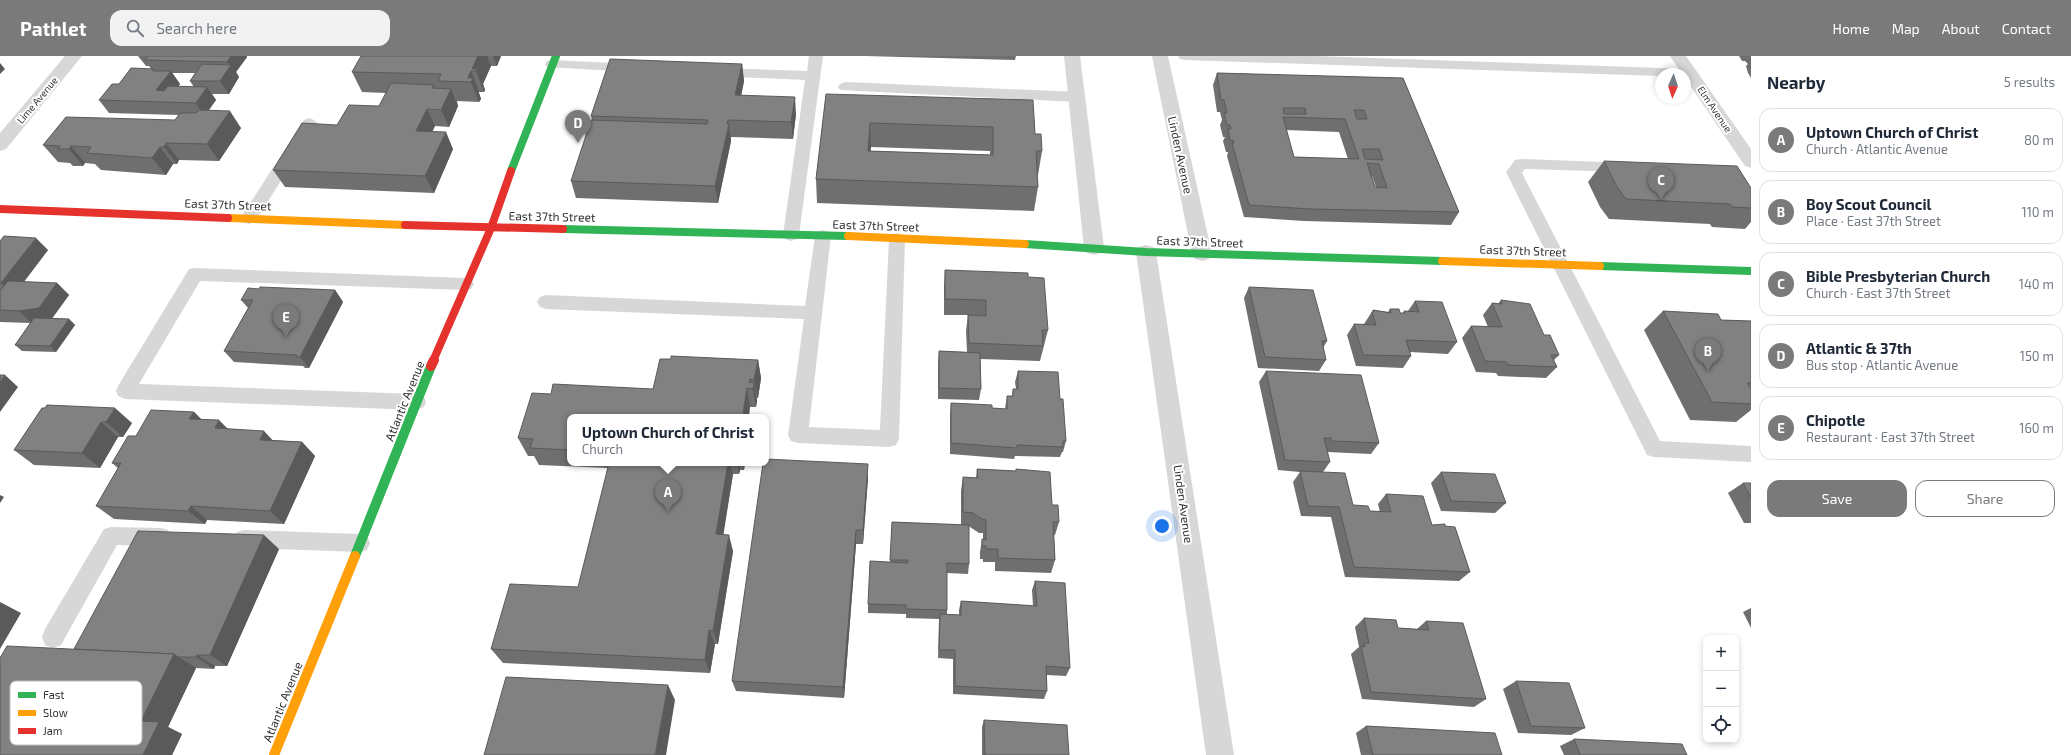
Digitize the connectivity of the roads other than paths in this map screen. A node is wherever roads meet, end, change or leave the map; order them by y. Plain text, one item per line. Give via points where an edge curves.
1 (74, 56) edge
2 (816, 56) edge
3 (1072, 56) edge
4 (1160, 56) edge
5 (1185, 56) edge
6 (1560, 56) edge
7 (1678, 56) edge
8 (554, 60) edge
9 (1493, 61) edge
10 (646, 68) edge
11 (1686, 68) edge
12 (1567, 69) junction
13 (701, 71) edge
14 (1655, 72) edge
15 (1691, 74) edge
16 (813, 76) junction
17 (846, 87) dead end
18 (1078, 97) junction
19 (308, 123) edge
20 (0, 145) edge
21 (1751, 162) edge
22 (1636, 167) edge
23 (0, 209) edge
24 (249, 218) junction
25 (490, 228) junction
26 (791, 235) junction
27 (823, 236) junction
28 (897, 239) junction
29 (1094, 248) junction
30 (1146, 252) junction
31 (1202, 254) junction
32 (1561, 264) junction
33 (1751, 271) edge
34 (465, 284) junction
35 (546, 302) dead end
36 (814, 313) junction
37 (417, 402) junction
38 (1751, 454) edge
39 (181, 538) edge
40 (228, 539) edge
41 (360, 543) junction
42 (53, 637) dead end
43 (274, 755) edge
44 (1220, 755) edge

1 - 20 street, Lime Avenue
2 - 16 lane
3 - 18 street
4 - 31 street, Linden Avenue
5 - 9 lane via 1424,63
6 - 12 lane
7 - 11 street, Elm Avenue
8 - 10 lane
8 - 25 street, Atlantic Avenue
9 - 12 lane
12 - 14 lane
13 - 16 lane
15 - 21 street, Elm Avenue
16 - 26 lane
17 - 18 lane
18 - 29 street
19 - 24 lane
22 - 32 lane via 1521,164 1514,172
23 - 24 street, East 37th Street
24 - 25 street, East 37th Street
25 - 26 street, East 37th Street
25 - 34 street, Atlantic Avenue
26 - 27 street, East 37th Street
27 - 28 street, East 37th Street
27 - 36 lane
28 - 29 street, East 37th Street
28 - 36 lane via 889,439 798,435
29 - 30 street, East 37th Street
30 - 31 street, East 37th Street
30 - 44 street, Linden Avenue
31 - 32 street, East 37th Street
32 - 33 street, East 37th Street
32 - 38 lane via 1654,449
34 - 37 street, Atlantic Avenue
34 - 37 lane via 195,274 126,391
35 - 36 lane
37 - 41 street, Atlantic Avenue
39 - 42 lane via 111,536
40 - 41 lane
41 - 43 street, Atlantic Avenue

